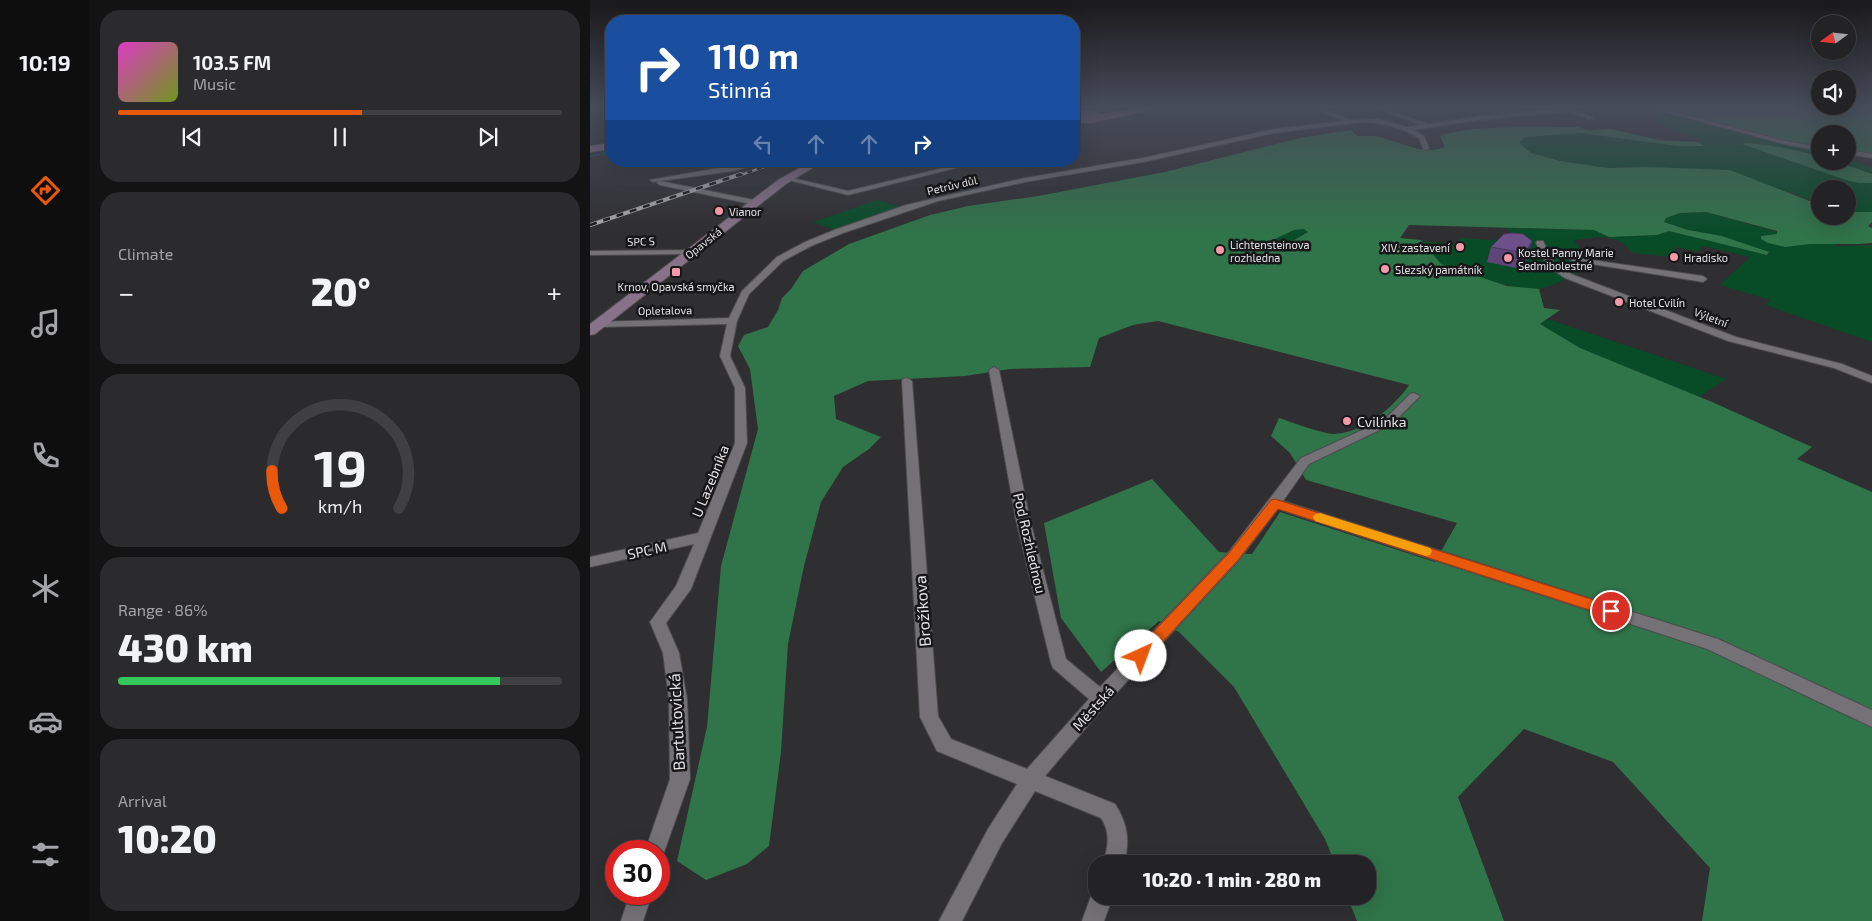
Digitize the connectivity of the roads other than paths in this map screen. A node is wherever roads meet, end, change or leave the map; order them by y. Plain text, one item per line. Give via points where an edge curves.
1 (1187, 150) edge
2 (1856, 153) edge
3 (1872, 156) edge
4 (742, 167) edge
5 (809, 167) edge
6 (956, 167) edge
7 (788, 179) junction
8 (756, 203) junction
9 (909, 207) joint
10 (1540, 243) dead end
11 (692, 252) junction
12 (590, 253) edge
13 (1573, 259) dead end
14 (1703, 279) dead end
15 (732, 321) junction
16 (595, 327) edge
17 (994, 370) dead end
18 (1872, 380) edge
19 (906, 381) dead end
20 (1414, 396) dead end
21 (1275, 503) junction
22 (703, 537) junction
23 (590, 562) edge
24 (658, 622) joint
25 (1101, 698) junction
26 (1872, 719) edge
27 (1031, 779) junction
28 (659, 840) edge
29 (1116, 855) edge
30 (637, 905) edge
31 (1099, 905) edge
32 (632, 921) edge
33 (950, 921) edge
34 (1093, 921) edge

1 - 9 street, Petrův důl via 980,189
2 - 3 street
4 - 8 street via 653,180
5 - 7 main road, Opavská
6 - 7 street via 848,193
7 - 8 main road, Opavská
8 - 11 main road, Opavská
9 - 15 street, U Lazebníka via 808,244 780,259 745,293
10 - 18 street, Výletní via 1549,262 1568,276 1732,338 1838,366
11 - 12 street, SPC S
11 - 16 main road, Opavská
13 - 14 street
15 - 16 street, Opletalova
15 - 22 street, U Lazebníka via 725,356 740,388 741,443
17 - 25 street, Pod Rozhlednou via 1023,520 1059,663
19 - 27 street, Brožíkova via 929,717 944,745
20 - 21 street, Městská via 1388,422 1304,461
21 - 25 street, Městská via 1233,557
21 - 26 street via 1712,644
22 - 23 street, SPC M
22 - 24 street, U Lazebníka via 683,589
24 - 28 street, Bartultovická via 671,653 678,699 680,779
25 - 27 street, Městská
27 - 29 street via 1108,811 1117,824
27 - 33 street, Městská via 994,836
30 - 32 street
31 - 34 street

